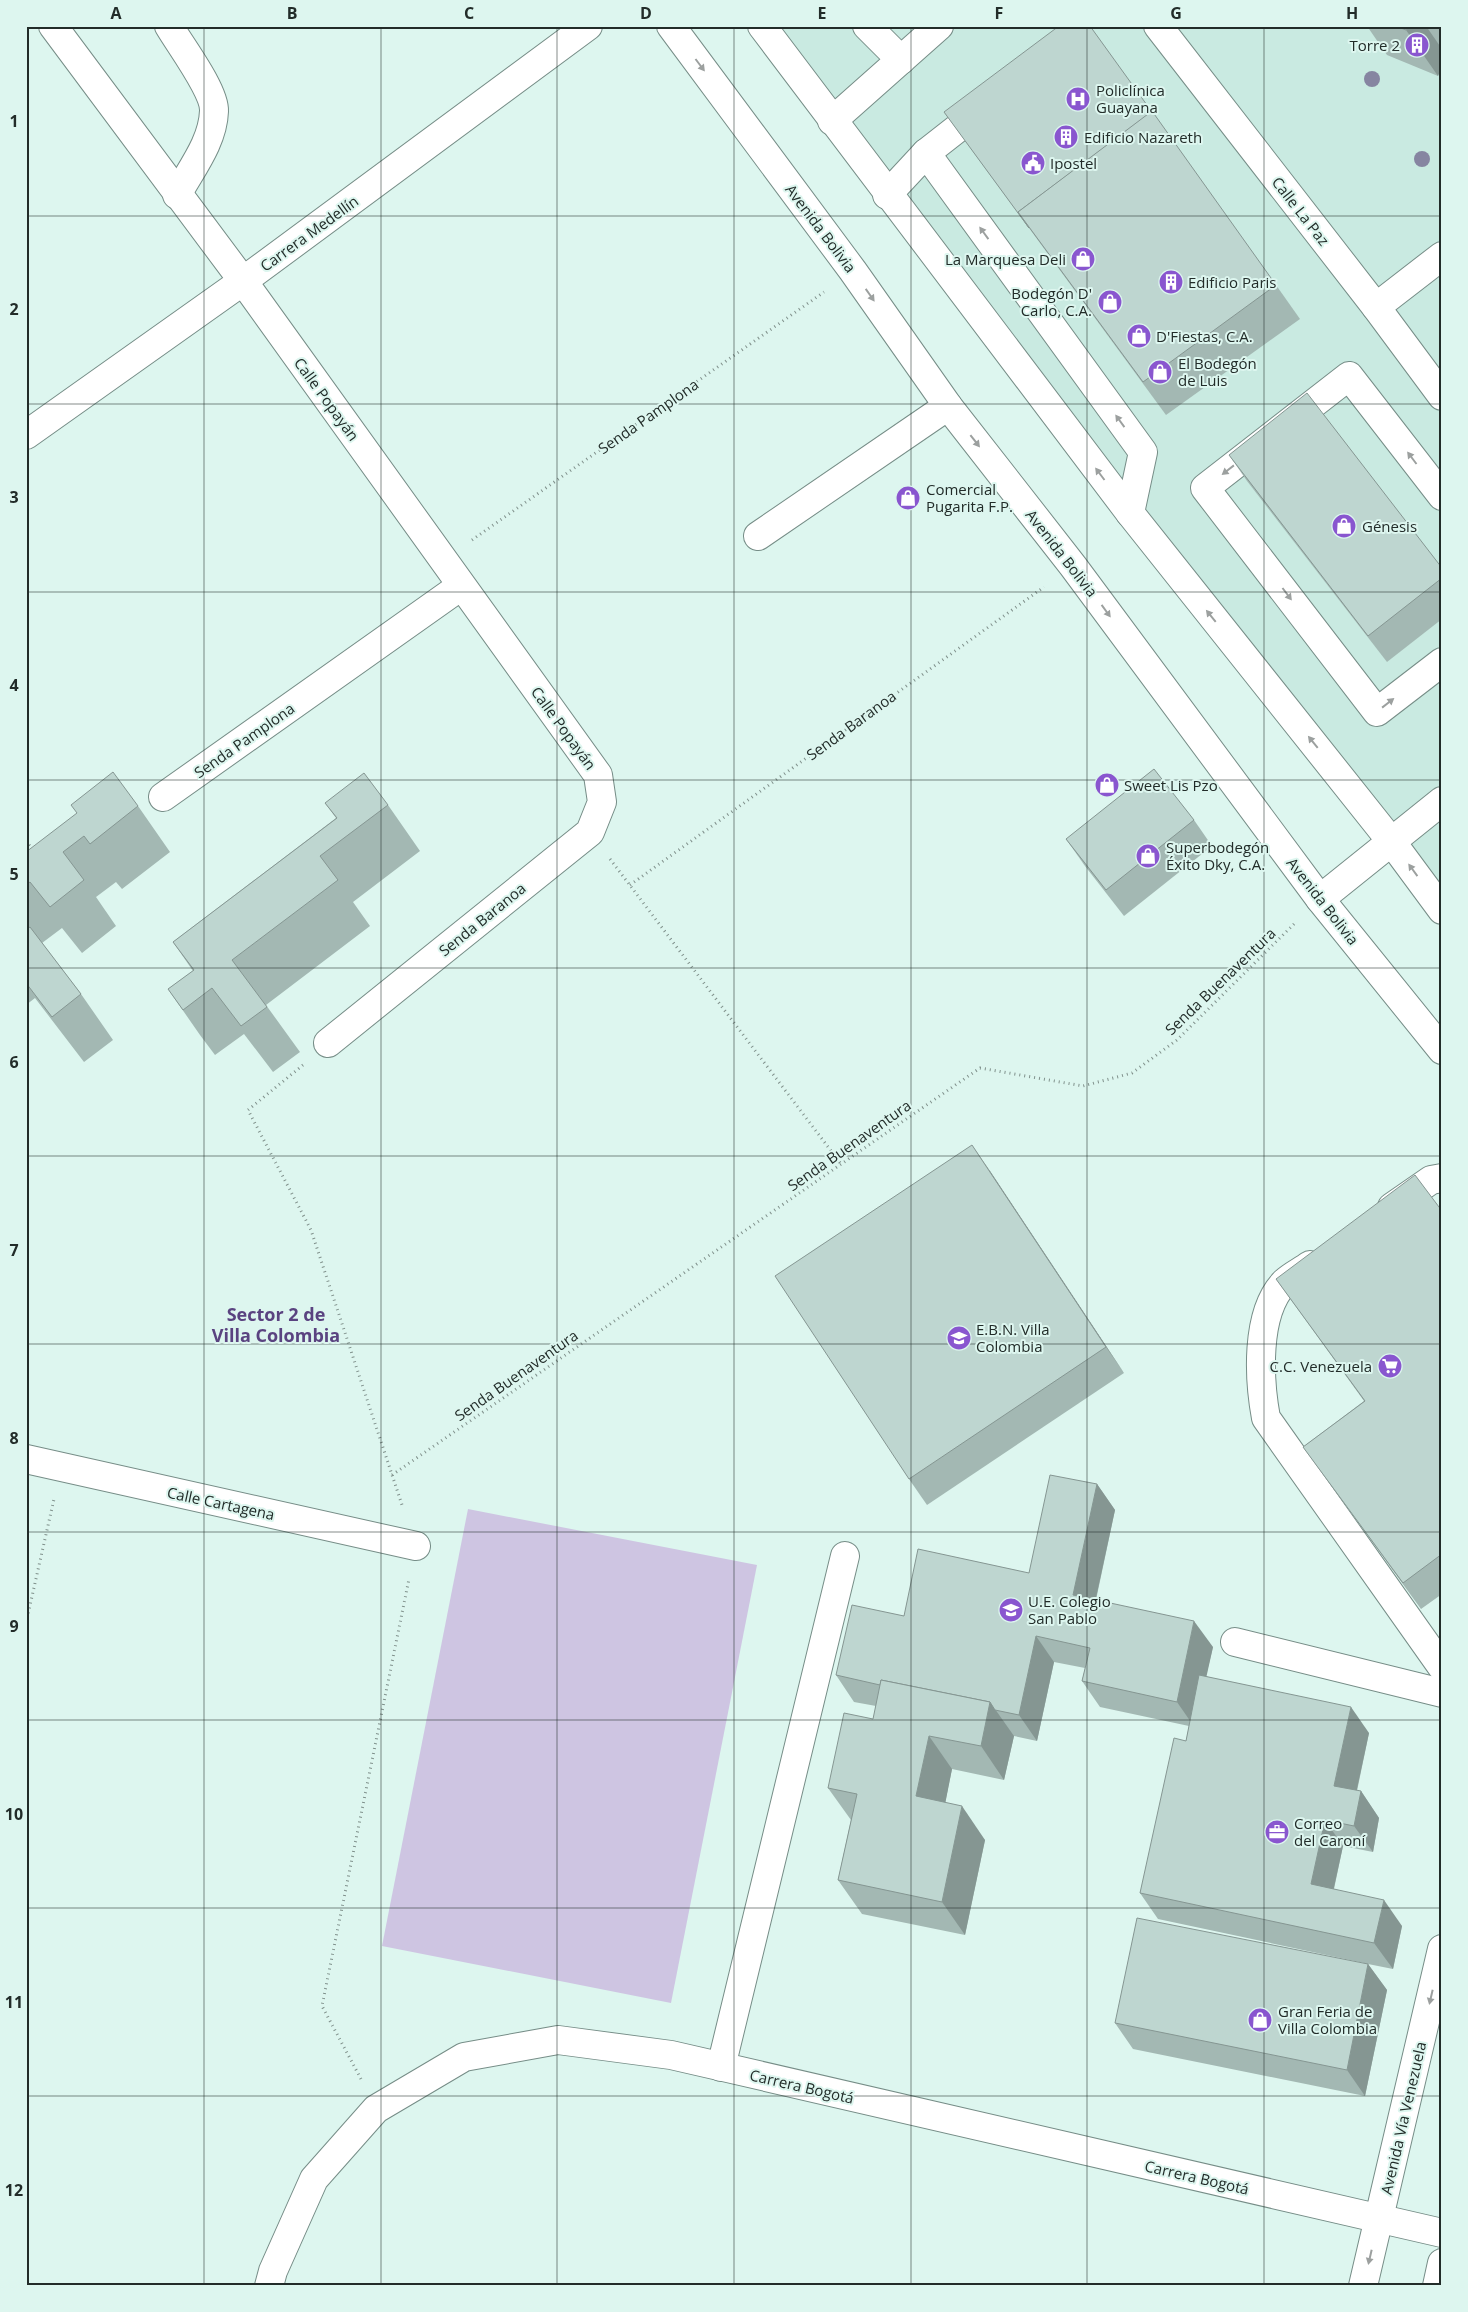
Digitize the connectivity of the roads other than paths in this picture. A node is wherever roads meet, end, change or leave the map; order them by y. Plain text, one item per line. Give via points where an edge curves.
1 (53, 26) edge
2 (169, 26) edge
3 (588, 26) edge
4 (671, 26) edge
5 (762, 26) edge
6 (867, 26) edge
7 (939, 26) edge
8 (1158, 26) edge
9 (901, 60) junction
10 (1002, 93) edge
11 (832, 121) junction
12 (926, 153) junction
13 (177, 195) junction
14 (887, 195) junction
15 (1442, 256) edge
16 (243, 281) junction
17 (1376, 307) junction
18 (1442, 396) edge
19 (948, 406) junction
20 (26, 435) edge
21 (1442, 496) edge
22 (1130, 513) junction
23 (758, 536) dead end
24 (461, 586) junction
25 (1442, 662) edge
26 (598, 775) joint
27 (164, 797) dead end
28 (1442, 801) edge
29 (1392, 841) junction
30 (1320, 899) junction
31 (1442, 910) edge
32 (328, 1043) road end
33 (1442, 1050) edge
34 (1442, 1178) edge
35 (1374, 1220) edge
36 (1333, 1249) edge
37 (26, 1459) edge
38 (416, 1546) road end
39 (845, 1556) dead end
40 (1235, 1642) dead end
41 (1442, 1667) edge
42 (1442, 1693) edge
43 (1442, 1949) edge
44 (721, 2067) junction
45 (1379, 2220) junction
46 (1442, 2233) edge
47 (1442, 2263) edge
48 (269, 2286) edge
49 (1363, 2286) edge
50 (1437, 2286) edge

1 - 13 street, Calle Popayán
2 - 13 street via 208,91 214,110 208,139
3 - 16 street, Carrera Medellín
4 -> 19 street, Avenida Bolivia via 853,271
5 - 11 street
6 - 9 street
7 - 9 street
8 - 17 street, Calle La Paz
9 - 11 street
10 - 12 street
11 - 14 street
12 - 14 street
22 -> 12 street via 1143,452
13 - 16 street, Calle Popayán
22 -> 14 street
15 - 17 street
16 - 20 street, Carrera Medellín
16 - 24 street, Calle Popayán
17 - 18 street, Calle La Paz
19 - 23 street
19 -> 30 street, Avenida Bolivia via 1073,566
21 -> 25 street via 1350,376 1205,488 1377,712
29 -> 22 street
24 - 26 street, Calle Popayán
24 - 27 street, Senda Pamplona
26 - 32 street, Senda Baranoa via 602,802 590,832
28 - 29 street
29 - 30 street
31 -> 29 street
30 - 33 street, Avenida Bolivia
34 - 35 street via 1431,1180
36 - 41 street via 1284,1283 1273,1303 1265,1324 1261,1352 1261,1389 1266,1418
37 - 38 street, Calle Cartagena
39 - 44 street
40 - 42 street
43 -> 45 street, Avenida Vía Venezuela
44 - 45 street, Carrera Bogotá
44 - 48 street, Carrera Bogotá via 671,2055 558,2040 464,2057 376,2109 314,2179
45 - 46 street, Carrera Bogotá
45 -> 49 street, Avenida Vía Venezuela
47 - 50 street

